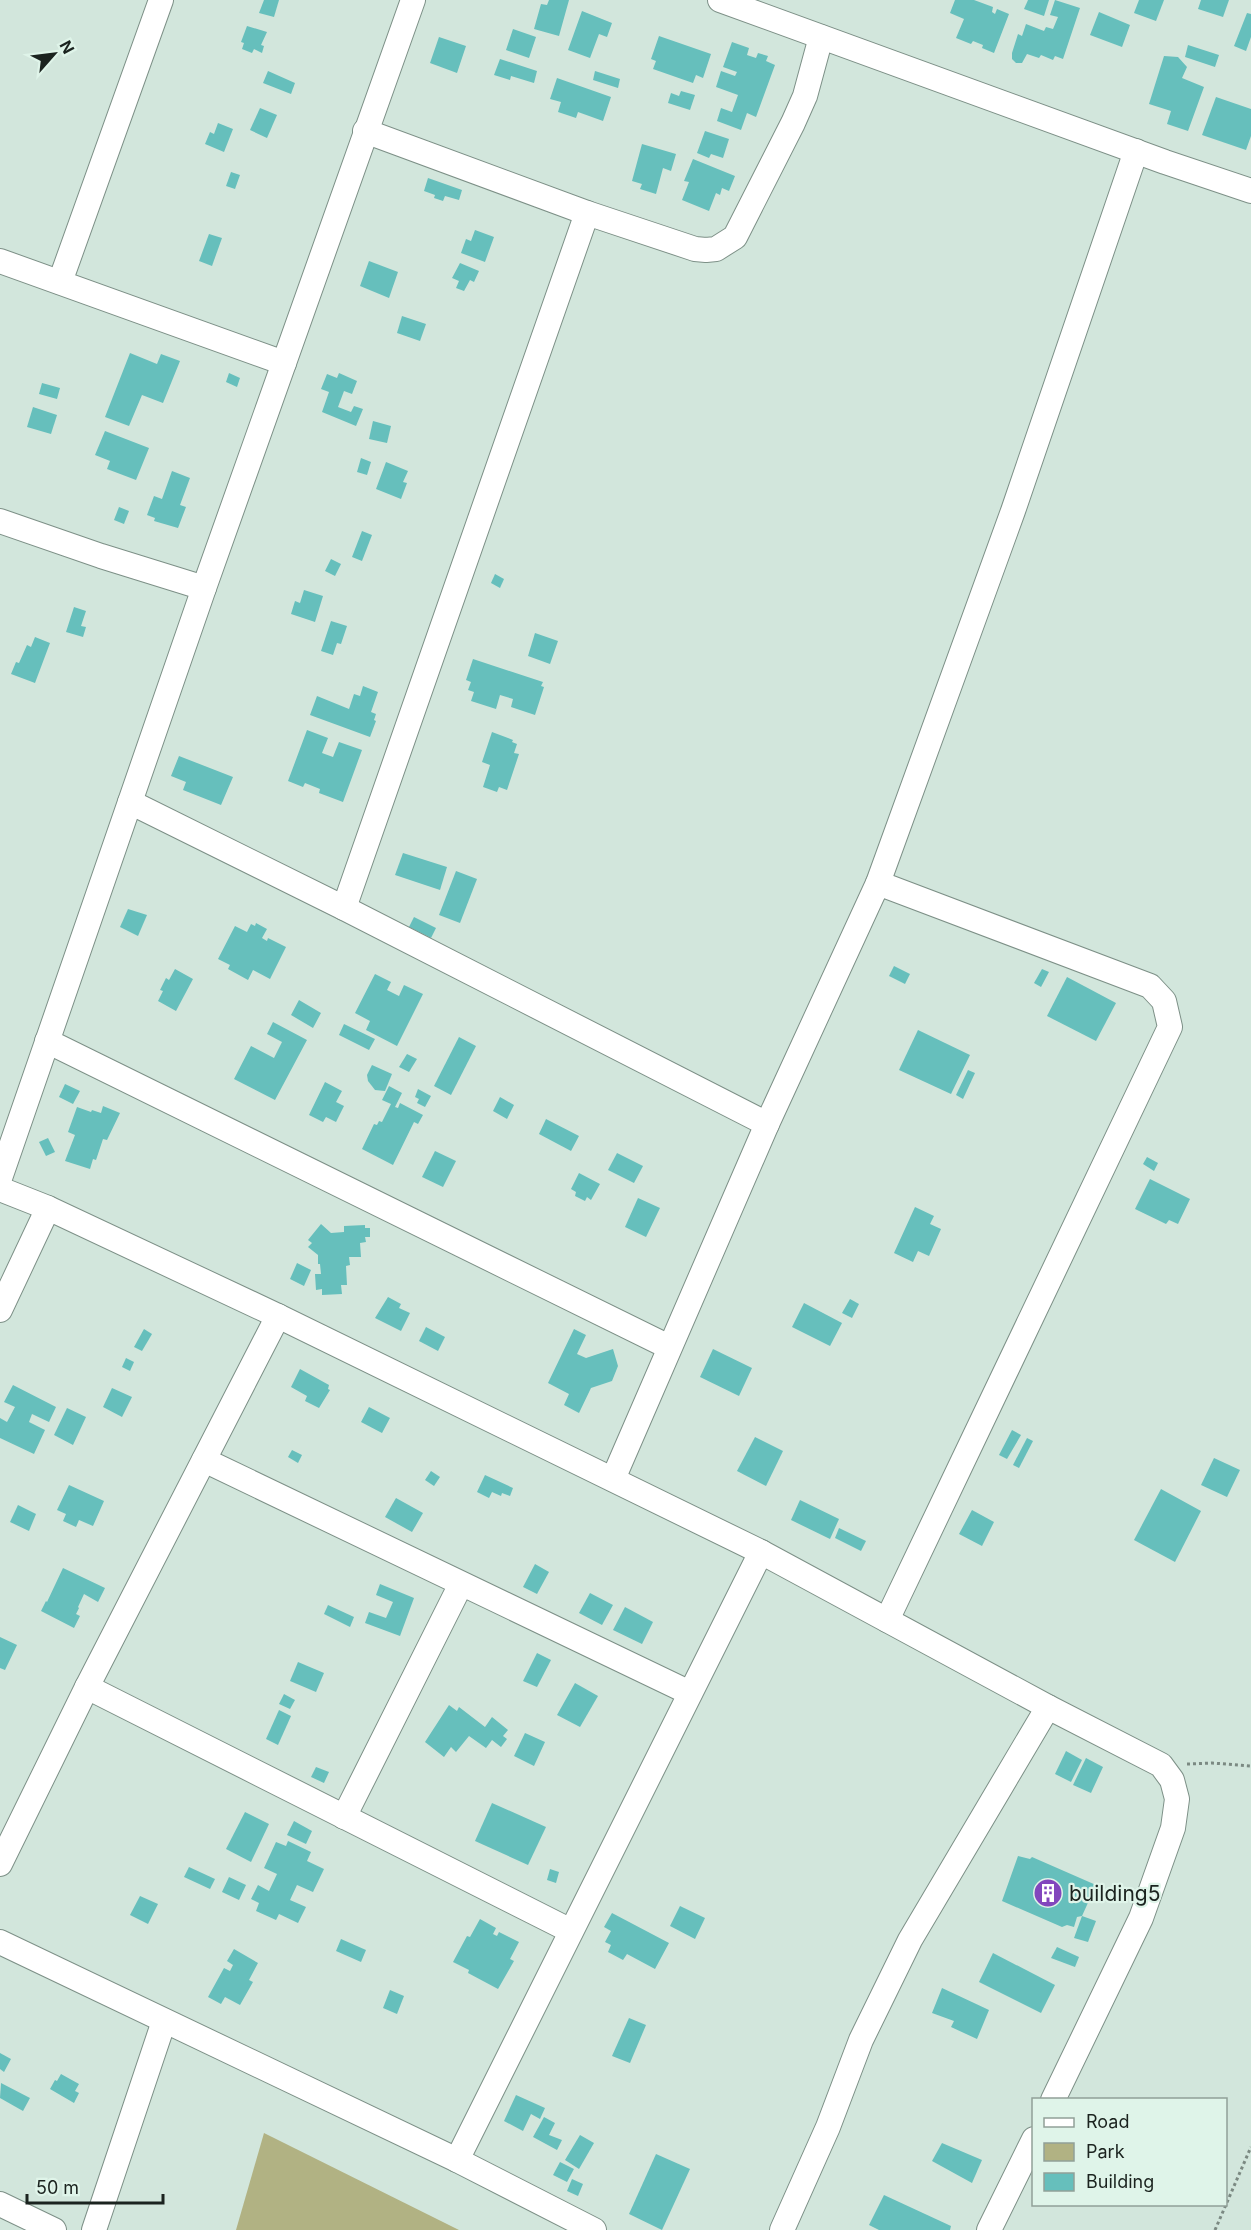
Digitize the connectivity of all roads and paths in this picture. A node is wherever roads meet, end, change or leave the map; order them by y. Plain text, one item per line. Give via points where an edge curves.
1 (161, 0) edge
2 (413, 0) edge
3 (720, 0) edge
4 (821, 37) junction
5 (365, 131) junction
6 (1136, 152) junction
7 (1251, 190) edge
8 (587, 213) junction
9 (0, 261) edge
10 (60, 282) junction
11 (284, 363) junction
12 (0, 521) edge
13 (204, 588) junction
14 (130, 802) junction
15 (878, 884) junction
16 (344, 908) junction
17 (47, 1041) junction
18 (767, 1124) junction
19 (0, 1178) edge
20 (0, 1189) edge
21 (48, 1208) junction
22 (0, 1310) edge
23 (278, 1316) junction
24 (669, 1347) junction
25 (204, 1460) junction
26 (614, 1479) junction
27 (761, 1552) junction
28 (461, 1584) junction
29 (886, 1620) junction
30 (87, 1687) junction
31 (690, 1693) junction
32 (1048, 1707) junction
33 (1161, 1765) junction
34 (1251, 1766) edge
35 (344, 1817) junction
36 (0, 1864) edge
37 (571, 1931) junction
38 (0, 1942) edge
39 (164, 2021) junction
40 (1054, 2098) edge
41 (1032, 2143) edge
42 (1251, 2147) edge
43 (457, 2160) junction
44 (1227, 2202) edge
45 (0, 2204) edge
46 (1225, 2206) edge
47 (54, 2230) edge
48 (94, 2230) edge
49 (594, 2230) edge
50 (782, 2230) edge
51 (989, 2230) edge
52 (1215, 2230) edge

1 - 10 street
2 - 5 street
3 - 4 street
4 - 6 street
4 - 8 street via 793,123 730,241 716,249 695,249
5 - 8 street
5 - 11 street
6 - 7 street
6 - 15 street via 1013,511
8 - 16 street
9 - 10 street
10 - 11 street
11 - 13 street
12 - 13 street
13 - 14 street
14 - 16 street
14 - 17 street
15 - 18 street
15 - 29 street via 1150,986 1164,1001 1170,1027
16 - 18 street
17 - 19 street
17 - 24 street
18 - 24 street
20 - 21 street
21 - 22 street
21 - 23 street
23 - 25 street
23 - 26 street
24 - 26 street
25 - 28 street
25 - 30 street
26 - 27 street
27 - 29 street
27 - 31 street
28 - 31 street
28 - 35 street
29 - 32 street
30 - 35 street
30 - 36 street
31 - 37 street
32 - 33 street
32 - 50 street via 910,1940 861,2040
33 - 34 path
33 - 40 street via 1172,1780 1178,1799 1173,1828 1142,1918
35 - 37 street
37 - 43 street
38 - 39 street
39 - 43 street
39 - 48 street
41 - 51 street
42 - 44 path
43 - 49 street
45 - 47 street
46 - 52 path

